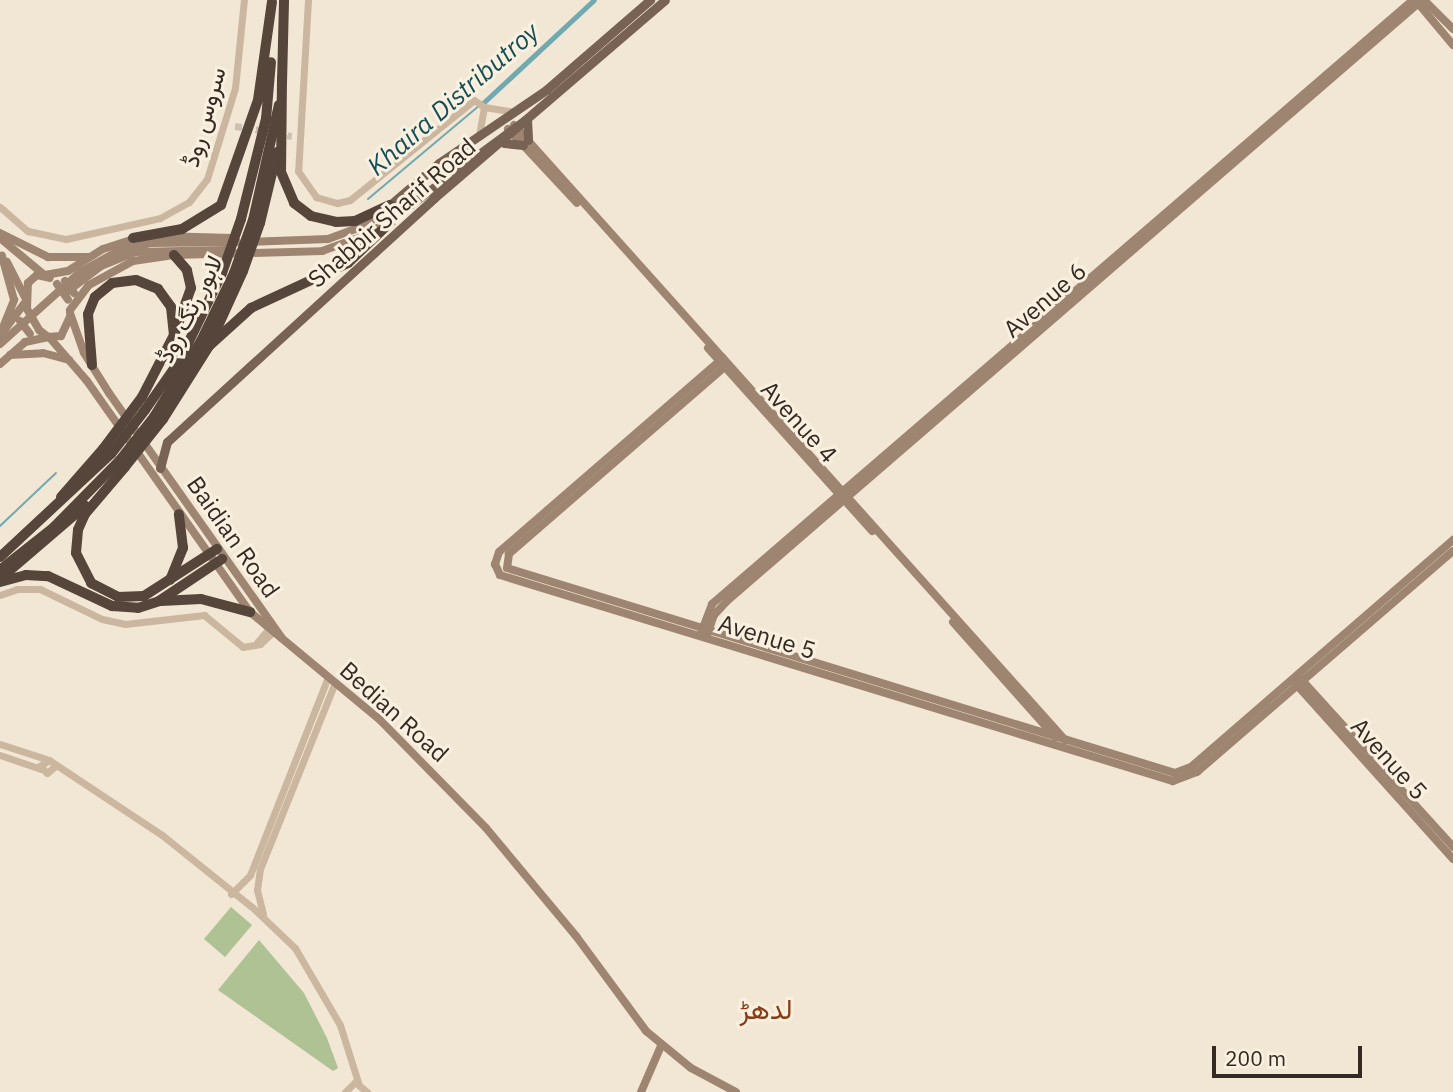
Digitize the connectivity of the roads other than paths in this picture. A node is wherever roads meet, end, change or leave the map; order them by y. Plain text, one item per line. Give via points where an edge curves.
1 (244, 0) edge
2 (284, 0) edge
3 (308, 0) edge
4 (650, 0) edge
5 (665, 0) edge
6 (1434, 0) edge
7 (272, 1) edge
8 (1418, 1) edge
9 (1400, 14) edge
10 (1440, 15) junction
11 (1432, 22) junction
12 (1453, 30) edge
13 (1453, 45) edge
14 (282, 78) junction
15 (481, 104) junction
16 (514, 113) junction
17 (527, 119) junction
18 (225, 124) junction
19 (235, 126) tunnel mouth
20 (513, 129) junction
21 (292, 136) junction
22 (478, 139) junction
23 (502, 143) junction
24 (525, 143) junction
25 (390, 205) junction
26 (0, 207) edge
27 (404, 209) junction
28 (391, 219) junction
29 (256, 222) junction
30 (0, 236) edge
31 (133, 238) junction
32 (264, 242) junction
33 (259, 253) junction
34 (1, 255) edge
35 (174, 255) junction
36 (86, 259) junction
37 (23, 261) junction
38 (10, 268) junction
39 (238, 272) junction
40 (44, 275) junction
41 (103, 275) junction
42 (322, 277) junction
43 (61, 282) junction
44 (25, 303) junction
45 (71, 304) junction
46 (1, 334) edge
47 (31, 335) junction
48 (174, 335) junction
49 (49, 337) junction
50 (0, 344) edge
51 (80, 344) junction
52 (209, 345) junction
53 (0, 351) edge
54 (10, 355) junction
55 (70, 358) junction
56 (723, 363) junction
57 (0, 364) edge
58 (92, 365) junction
59 (154, 415) junction
60 (115, 458) junction
61 (160, 468) junction
62 (859, 483) junction
63 (830, 484) junction
64 (105, 490) junction
65 (844, 496) junction
66 (829, 509) junction
67 (856, 510) junction
68 (178, 514) junction
69 (1453, 540) edge
70 (1453, 551) edge
71 (0, 557) edge
72 (215, 557) junction
73 (0, 570) edge
74 (0, 581) edge
75 (168, 583) junction
76 (0, 595) edge
77 (159, 601) junction
78 (253, 616) junction
79 (272, 629) junction
80 (704, 634) junction
81 (261, 638) junction
82 (254, 645) junction
83 (332, 679) junction
84 (1297, 680) junction
85 (1054, 740) junction
86 (1064, 743) junction
87 (0, 744) edge
88 (0, 755) edge
89 (46, 760) junction
90 (299, 762) junction
91 (41, 769) junction
92 (53, 769) junction
93 (280, 796) junction
94 (288, 800) junction
95 (1453, 847) edge
96 (1453, 859) edge
97 (257, 868) junction
98 (232, 893) junction
99 (253, 906) junction
100 (661, 1046) junction
101 (355, 1082) junction
102 (345, 1092) edge
103 (367, 1092) edge
104 (640, 1092) edge
105 (736, 1092) edge

1 - 18 street, سروس روڈ via 242,45
2 - 14 highway, لاہور رنگ روڈ
3 - 21 street
4 - 16 main road
5 - 17 main road, Shabbir Sharif Road
6 - 10 main road
7 - 31 highway via 264,71 225,198 204,220
7 - 59 highway, لاہور رنگ روڈ, bridge via 266,119 241,219 222,273
8 - 9 main road, Avenue 6
8 - 10 main road
8 - 11 main road
9 - 11 main road
9 - 62 main road, Avenue 6
10 - 12 main road
11 - 13 main road
14 - 21 highway
14 - 29 highway, لاہور رنگ روڈ
15 - 16 street
15 - 21 street via 463,106 370,187 337,203 316,197 303,183
15 - 22 street
16 - 22 main road
17 - 20 main road, Shabbir Sharif Road
17 - 24 main road
18 - 19 street
18 - 26 street, سروس روڈ via 204,184 189,202 166,216 59,238 27,231
20 - 23 main road, Shabbir Sharif Road
20 - 24 main road, Avenue 4
20 - 27 main road
21 - 25 highway via 284,185 304,212 320,220 346,222
21 - 29 highway
22 - 25 main road via 439,163
23 - 24 main road
23 - 61 main road, Shabbir Sharif Road via 434,198 167,442
24 - 56 main road, Avenue 4
25 - 32 main road via 366,225 337,237 303,243
27 - 28 main road
27 - 42 highway via 372,245
28 - 33 main road via 329,249
28 - 42 highway
29 - 39 highway, لاہور رنگ روڈ, bridge
30 - 36 main road via 48,257
30 - 37 main road
31 - 32 main road via 223,236
31 - 36 main road
32 - 50 main road via 151,243 118,251 79,274
33 - 35 main road
33 - 53 main road via 152,249 116,258 84,277
34 - 38 main road
34 - 46 main road via 14,300
35 - 41 main road via 133,261
35 - 48 highway via 191,284
36 - 40 main road via 68,271
36 - 43 main road
37 - 38 main road via 20,268
37 - 40 main road
38 - 44 main road
39 - 52 highway
39 - 59 highway, لاہور رنگ روڈ
40 - 43 main road
40 - 44 main road via 29,281
41 - 45 main road
41 - 45 main road
42 - 52 highway via 251,308
43 - 45 main road, bridge
44 - 46 main road
44 - 47 main road, bridge
45 - 49 main road via 65,333
45 - 51 main road
46 - 47 main road, bridge via 20,321
47 - 49 main road, Bedian Road
47 - 49 main road
47 - 54 main road
48 - 58 highway via 171,307 158,289 136,280 112,283 95,298 88,314
48 - 60 highway, bridge
49 - 55 main road, Bedian Road
51 - 55 main road via 70,348
51 - 58 main road
52 - 59 highway
54 - 55 main road via 43,352
54 - 57 main road
55 - 68 main road, Bedian Road
56 - 63 main road, Avenue 4
56 - 80 main road, Avenue 5 via 503,548 495,562 505,577
58 - 61 main road, Baidian Road
59 - 60 highway, لاہور رنگ روڈ, bridge
60 - 64 highway
60 - 71 highway, لاہور رنگ روڈ
60 - 73 highway, لاہور رنگ روڈ via 54,527
61 - 72 main road, Baidian Road
62 - 63 main road
62 - 65 main road, Avenue 6
62 - 67 main road
63 - 65 main road, Avenue 4
63 - 66 main road
64 - 74 highway
64 - 75 highway via 78,530 76,553 86,577 108,594 128,598 144,596
65 - 66 main road, Avenue 6
65 - 67 main road, Avenue 4
66 - 67 main road
66 - 80 main road, Avenue 6 via 712,604
67 - 85 main road, Avenue 4
67 - 86 main road, Avenue 4
68 - 72 main road, Bedian Road
68 - 75 highway via 183,548
69 - 84 main road
70 - 84 main road
72 - 75 highway
72 - 77 highway
72 - 78 main road, Bedian Road
72 - 79 main road, Baidian Road
74 - 77 highway via 48,576 112,606 138,608
76 - 82 street via 40,589 102,619 125,624 197,614 210,618 236,645
77 - 78 highway via 201,598
78 - 79 main road, Bedian Road
78 - 81 main road
79 - 81 street
79 - 82 street
79 - 83 main road, Bedian Road
80 - 85 main road, Avenue 5
81 - 82 street
83 - 90 street
83 - 100 main road, Bedian Road via 424,762 486,828 576,936 633,1017
84 - 86 main road, Avenue 5 via 1188,778 1168,781
84 - 95 main road, Avenue 5
84 - 96 main road, Avenue 5
85 - 86 main road, Avenue 5
87 - 89 street
88 - 91 street
89 - 91 street
89 - 92 street
90 - 93 street
90 - 94 street
91 - 92 street
92 - 98 street via 141,821
93 - 94 street
93 - 97 street
94 - 97 street
97 - 98 street
97 - 99 street
98 - 99 street
99 - 101 street via 315,986 344,1046
99 - 101 street via 295,948 318,984 340,1025
100 - 104 main road
100 - 105 main road, Bedian Road
101 - 102 street
101 - 103 street

